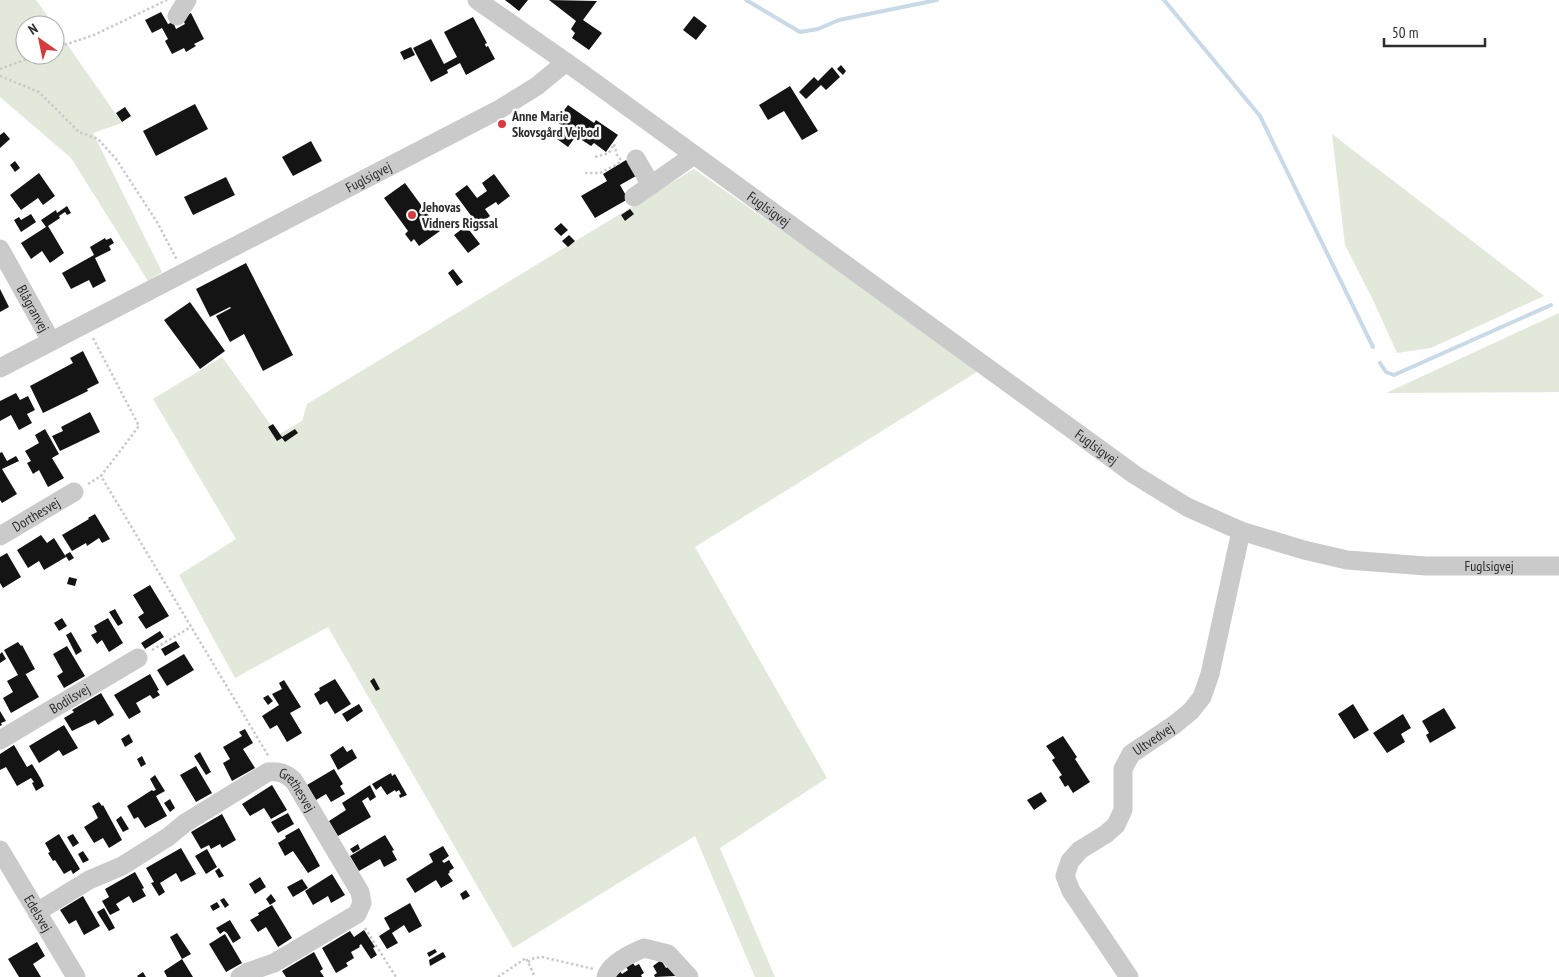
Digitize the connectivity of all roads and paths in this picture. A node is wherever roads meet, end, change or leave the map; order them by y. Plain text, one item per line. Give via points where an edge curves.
1 (167, 0) edge
2 (188, 0) edge
3 (477, 0) edge
4 (178, 16) dead end
5 (65, 45) edge
6 (566, 62) junction
7 (15, 63) edge
8 (0, 69) edge
9 (0, 76) edge
10 (694, 155) junction
11 (595, 157) dead end
12 (629, 160) junction
13 (585, 173) dead end
14 (651, 185) junction
15 (634, 197) dead end
16 (0, 249) edge
17 (185, 273) junction
18 (86, 324) junction
19 (51, 342) junction
20 (0, 368) edge
21 (74, 492) dead end
22 (1241, 531) junction
23 (0, 536) edge
24 (1559, 566) edge
25 (191, 627) junction
26 (138, 658) joint
27 (0, 740) edge
28 (277, 771) junction
29 (0, 850) edge
30 (37, 912) junction
31 (357, 914) junction
32 (528, 962) junction
33 (607, 974) edge
34 (76, 977) edge
35 (240, 977) edge
36 (396, 977) edge
37 (498, 977) edge
38 (536, 977) edge
39 (689, 977) edge
40 (1129, 977) edge

1 - 5 path via 94,35
2 - 4 street
3 - 6 street
6 - 10 street, Fuglsigvej
6 - 17 street, Fuglsigvej via 537,86 500,109
7 - 8 path
9 - 17 path via 38,92 79,132 98,139 116,159 157,222
10 - 14 street
10 - 22 street, Fuglsigvej via 1136,475 1187,507
11 - 12 path via 609,153 614,144 617,155
12 - 13 path via 600,173
12 - 14 street
14 - 15 street
16 - 19 street, Blågranvej
17 - 18 street, Fuglsigvej
18 - 19 street, Fuglsigvej
18 - 25 path via 140,426 101,476
19 - 20 street, Fuglsigvej
21 - 23 street, Dorthesvej
22 - 24 street, Fuglsigvej via 1347,560 1426,566
22 - 40 street, Ultvedvej via 1210,674 1202,697 1174,725 1131,754 1123,770 1123,810 1116,824 1080,850 1070,862 1065,876 1071,891
25 - 26 path
25 - 28 path
26 - 27 street, Bodilsvej
28 - 30 street, Grethesvej via 268,772 122,866 88,880
28 - 31 street, Grethesvej via 294,781 360,892 362,903
29 - 30 street, Edelsvej
30 - 34 street, Edelsvej
31 - 35 street via 274,963
31 - 36 path
32 - 33 path via 542,957
32 - 37 path via 526,958
32 - 38 path
33 - 39 street via 612,966 648,948 668,954

